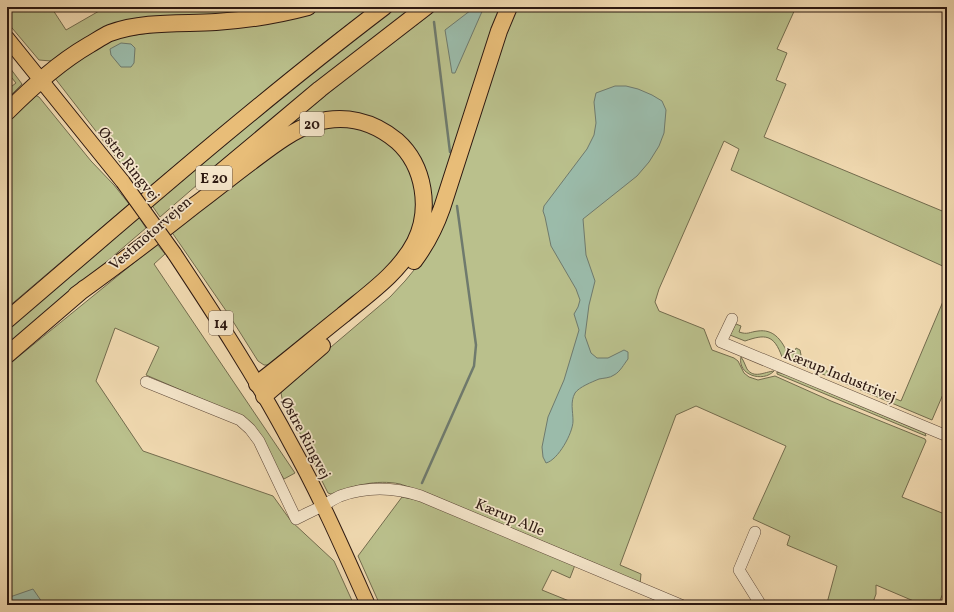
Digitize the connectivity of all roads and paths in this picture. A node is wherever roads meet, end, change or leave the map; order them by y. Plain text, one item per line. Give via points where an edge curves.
1 (308, 7) edge
2 (384, 7) edge
3 (426, 7) edge
4 (509, 7) edge
5 (7, 38) edge
6 (40, 79) junction
7 (7, 112) edge
8 (76, 296) junction
9 (732, 319) dead end
10 (7, 320) edge
11 (7, 355) edge
12 (146, 382) dead end
13 (261, 390) junction
14 (947, 436) edge
15 (323, 506) junction
16 (755, 532) dead end
17 (368, 605) edge
18 (682, 605) edge
19 (758, 605) edge

1 - 6 highway via 237,20 149,25 118,31 83,48
2 - 10 highway, Vestmotorvejen / E 20 via 229,131
3 - 8 highway, Vestmotorvejen / E 20 via 320,89
4 - 13 highway via 499,31 449,190 425,246 395,283
5 - 6 main road, Østre Ringvej / 14
6 - 7 highway
6 - 13 main road, Østre Ringvej / 14, bridge via 123,182 174,253 219,320
8 - 11 highway, Vestmotorvejen / E 20
8 - 13 highway, 20 via 268,148 296,131 335,119 357,121 379,128 400,144 410,156 421,182 424,208 415,242 402,261 379,285
9 - 14 street, Kærup Industrivej via 721,342
12 - 15 street via 240,420 250,429 259,441 296,519
13 - 15 main road, Østre Ringvej / 14
15 - 17 main road, Østre Ringvej / 14
15 - 18 street, Kærup Alle via 339,497 365,490 394,489 408,492
16 - 19 street via 739,570 759,602

